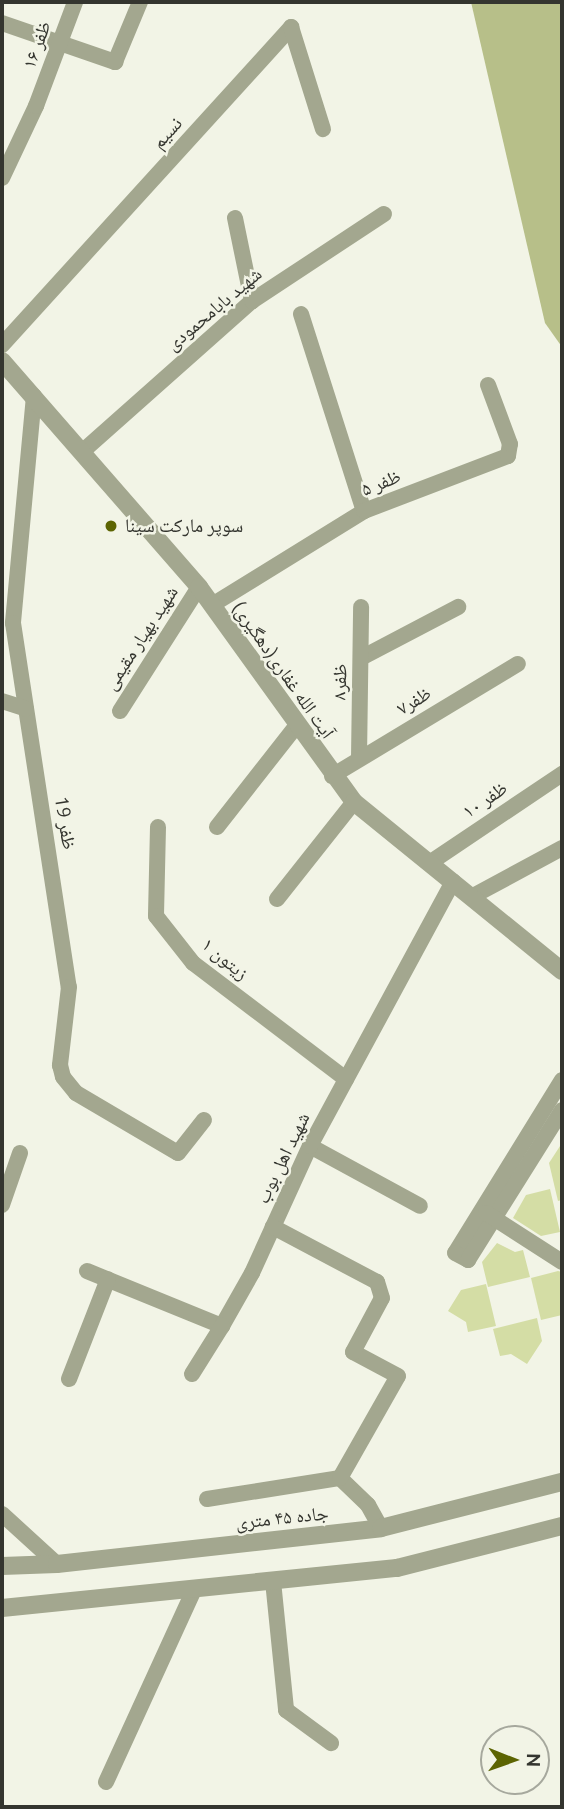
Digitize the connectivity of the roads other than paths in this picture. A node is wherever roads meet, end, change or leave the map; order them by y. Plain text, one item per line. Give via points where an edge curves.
1 (75, 2) edge
2 (140, 2) edge
3 (2, 23) edge
4 (61, 44) junction
5 (323, 129) dead end
6 (2, 178) edge
7 (384, 214) dead end
8 (235, 218) dead end
9 (252, 301) junction
10 (301, 314) dead end
11 (2, 345) edge
12 (2, 360) edge
13 (488, 385) dead end
14 (34, 396) junction
15 (83, 451) junction
16 (364, 511) junction
17 (199, 587) junction
18 (212, 605) junction
19 (361, 607) dead end
20 (458, 607) dead end
21 (7, 621) edge
22 (361, 658) junction
23 (518, 664) dead end
24 (2, 701) edge
25 (26, 709) junction
26 (120, 711) dead end
27 (297, 725) junction
28 (359, 758) junction
29 (562, 774) edge
30 (332, 776) junction
31 (354, 802) junction
32 (158, 827) dead end
33 (217, 827) dead end
34 (562, 848) edge
35 (431, 862) junction
36 (453, 881) junction
37 (473, 896) junction
38 (277, 899) dead end
39 (562, 971) edge
40 (346, 1079) junction
41 (562, 1080) edge
42 (562, 1110) edge
43 (204, 1120) dead end
44 (310, 1146) junction
45 (20, 1153) dead end
46 (2, 1205) edge
47 (420, 1206) dead end
48 (488, 1214) junction
49 (273, 1227) junction
50 (562, 1262) edge
51 (87, 1270) dead end
52 (108, 1279) junction
53 (222, 1326) junction
54 (192, 1374) dead end
55 (69, 1379) dead end
56 (340, 1478) junction
57 (562, 1482) edge
58 (207, 1499) dead end
59 (2, 1514) edge
60 (562, 1526) edge
61 (381, 1528) junction
62 (57, 1564) junction
63 (2, 1566) edge
64 (273, 1581) junction
65 (194, 1590) junction
66 (2, 1608) edge
67 (331, 1743) dead end
68 (106, 1782) dead end

1 - 4 street, ظفر ۱۶
2 - 4 street via 115,62
3 - 4 street
4 - 6 street, ظفر ۱۶
5 - 11 street, نسیم via 291,27
7 - 9 street, شهید بابامحمودی
8 - 9 street
9 - 15 street, شهید بابامحمودی
10 - 16 street
12 - 14 street, آیت الله غفاری(دهگیری)
13 - 16 street, ظفر ۵ via 510,444 508,456
14 - 15 street, آیت الله غفاری(دهگیری)
14 - 21 street, ظفر 19
15 - 17 street, آیت الله غفاری(دهگیری)
16 - 18 street, ظفر ۵
17 - 18 street, آیت الله غفاری(دهگیری)
17 - 26 street, شهید بهیار مقیمی
18 - 27 street, آیت الله غفاری(دهگیری)
19 - 22 street, ظفر۸
20 - 22 street
21 - 25 street, ظفر 19
22 - 28 street, ظفر۸
23 - 28 street, ظفر۷
24 - 25 street
25 - 43 street, ظفر 19 via 69,988 60,1065 63,1077 76,1093 178,1153
27 - 30 street, آیت الله غفاری(دهگیری)
27 - 33 street
28 - 30 street, ظفر۷
29 - 35 street, ظفر ۱۰
30 - 31 street, آیت الله غفاری(دهگیری)
31 - 35 street, آیت الله غفاری(دهگیری)
31 - 38 street
32 - 40 street, زیتون ۱ via 156,916 193,963
34 - 37 street
35 - 36 street, آیت الله غفاری(دهگیری)
36 - 37 street, آیت الله غفاری(دهگیری)
36 - 40 street, شهید اهل بوب
37 - 39 street, آیت الله غفاری(دهگیری)
40 - 44 street, شهید اهل بوب
41 - 48 street
42 - 48 street
44 - 47 street
44 - 49 street, شهید اهل بوب
45 - 46 street
48 - 50 street
49 - 53 street, شهید اهل بوب
49 - 56 street via 377,1282 383,1298 353,1352 398,1376
51 - 52 street
52 - 53 street
52 - 55 street
53 - 54 street, شهید اهل بوب
56 - 58 street
56 - 61 street via 368,1505
57 - 61 street, جاده ۴۵ متری
59 - 62 street
60 - 64 street via 397,1568
61 - 62 street, جاده ۴۵ متری
62 - 63 street, جاده ۴۵ متری
64 - 65 street
64 - 67 street via 286,1710
65 - 66 street
65 - 68 street

